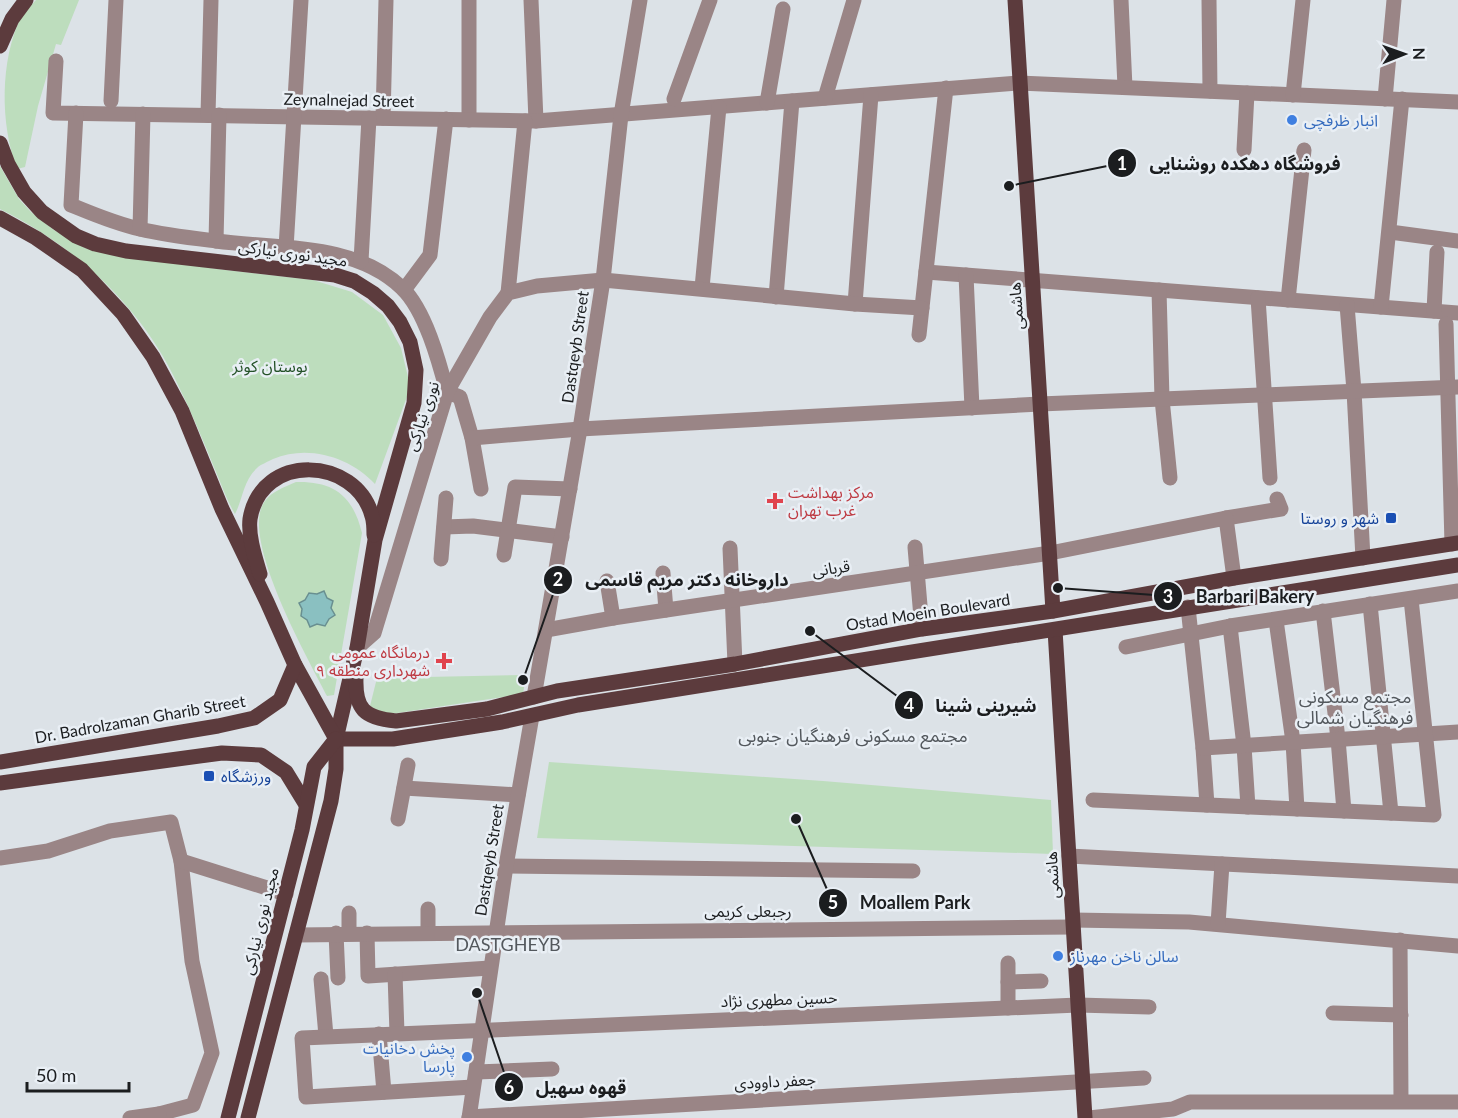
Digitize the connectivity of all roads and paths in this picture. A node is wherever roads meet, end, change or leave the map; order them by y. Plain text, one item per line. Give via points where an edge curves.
1 (26, 0) edge
2 (116, 0) edge
3 (211, 0) edge
4 (301, 0) edge
5 (386, 0) edge
6 (469, 0) edge
7 (531, 0) edge
8 (640, 0) edge
9 (710, 0) edge
10 (854, 0) edge
11 (1015, 0) edge
12 (1120, 0) edge
13 (1209, 0) edge
14 (1303, 0) edge
15 (1394, 0) edge
16 (783, 9) dead end
17 (0, 46) edge
18 (56, 61) dead end
19 (1019, 82) junction
20 (1125, 87) junction
21 (946, 88) junction
22 (1210, 91) junction
23 (1247, 93) junction
24 (871, 94) junction
25 (1293, 94) junction
26 (825, 98) junction
27 (674, 99) dead end
28 (1385, 99) junction
29 (1402, 99) junction
30 (111, 101) dead end
31 (792, 101) junction
32 (1458, 102) edge
33 (767, 103) junction
34 (719, 107) junction
35 (76, 113) junction
36 (143, 114) junction
37 (214, 115) junction
38 (621, 115) junction
39 (294, 117) junction
40 (376, 118) junction
41 (446, 119) junction
42 (469, 120) junction
43 (530, 121) junction
44 (0, 143) edge
45 (1244, 150) dead end
46 (1304, 150) dead end
47 (0, 218) edge
48 (140, 229) junction
49 (1390, 232) junction
50 (216, 241) junction
51 (1458, 241) edge
52 (286, 248) junction
53 (1437, 252) dead end
54 (361, 261) junction
55 (926, 272) junction
56 (966, 275) junction
57 (603, 280) junction
58 (1033, 280) junction
59 (702, 288) junction
60 (404, 290) junction
61 (1160, 290) junction
62 (508, 293) junction
63 (776, 297) junction
64 (1258, 298) junction
65 (1288, 300) junction
66 (855, 304) junction
67 (1347, 305) junction
68 (1381, 307) junction
69 (922, 308) junction
70 (1434, 311) junction
71 (1452, 319) edge
72 (919, 336) dead end
73 (1453, 387) edge
74 (1354, 391) junction
75 (447, 392) junction
76 (1264, 395) junction
77 (1162, 399) junction
78 (1041, 404) junction
79 (972, 408) junction
80 (580, 429) junction
81 (472, 438) junction
82 (1170, 478) dead end
83 (1270, 478) dead end
84 (481, 489) dead end
85 (570, 489) junction
86 (446, 498) dead end
87 (1278, 499) dead end
88 (1226, 518) junction
89 (444, 527) junction
90 (508, 531) junction
91 (562, 537) junction
92 (375, 540) junction
93 (1455, 544) edge
94 (915, 547) dead end
95 (730, 548) dead end
96 (1050, 553) junction
97 (504, 555) dead end
98 (1363, 558) junction
99 (441, 560) dead end
100 (1458, 566) edge
101 (663, 573) dead end
102 (916, 573) junction
103 (1234, 578) junction
104 (607, 581) dead end
105 (1458, 591) edge
106 (1412, 598) junction
107 (732, 600) junction
108 (267, 602) junction
109 (1370, 604) junction
110 (1188, 608) junction
111 (666, 610) junction
112 (1053, 611) junction
113 (1323, 611) junction
114 (613, 618) junction
115 (1276, 620) junction
116 (1230, 626) junction
117 (922, 629) junction
118 (546, 630) junction
119 (1055, 630) junction
120 (1190, 633) junction
121 (1126, 647) dead end
122 (357, 648) junction
123 (735, 664) junction
124 (295, 665) junction
125 (534, 697) junction
126 (532, 716) junction
127 (218, 726) junction
128 (1458, 732) edge
129 (1425, 734) junction
130 (1384, 736) junction
131 (336, 740) junction
132 (1338, 740) junction
133 (1293, 742) junction
134 (1244, 746) junction
135 (1203, 748) junction
136 (222, 753) junction
137 (0, 762) edge
138 (408, 765) dead end
139 (0, 783) edge
140 (404, 788) junction
141 (518, 795) junction
142 (1093, 800) dead end
143 (306, 803) junction
144 (1207, 805) junction
145 (1248, 807) junction
146 (1297, 809) junction
147 (1344, 811) junction
148 (1391, 813) junction
149 (398, 819) dead end
150 (1069, 856) junction
151 (0, 858) edge
152 (181, 861) junction
153 (1222, 864) junction
154 (506, 866) junction
155 (913, 871) dead end
156 (1458, 876) edge
157 (286, 894) junction
158 (428, 909) dead end
159 (350, 913) dead end
160 (1073, 923) junction
161 (1218, 924) junction
162 (496, 931) junction
163 (428, 932) junction
164 (343, 933) junction
165 (368, 933) junction
166 (296, 934) junction
167 (1400, 940) junction
168 (1458, 946) edge
169 (1008, 963) dead end
170 (490, 968) junction
171 (395, 974) junction
172 (338, 978) dead end
173 (321, 979) dead end
174 (1041, 981) dead end
175 (1008, 982) junction
176 (1078, 1005) junction
177 (1149, 1006) dead end
178 (1008, 1008) junction
179 (1333, 1013) dead end
180 (1401, 1015) junction
181 (482, 1030) junction
182 (379, 1034) junction
183 (397, 1034) junction
184 (326, 1036) junction
185 (552, 1070) dead end
186 (1144, 1078) dead end
187 (475, 1079) junction
188 (1082, 1081) junction
189 (384, 1092) junction
190 (1401, 1101) junction
191 (1458, 1102) edge
192 (159, 1116) edge
193 (130, 1118) edge
194 (228, 1118) edge
195 (248, 1118) edge
196 (469, 1118) edge
197 (1087, 1118) edge

1 - 17 main road
2 - 30 street
3 - 37 street
4 - 39 street
5 - 40 street
6 - 42 street
7 - 43 street
8 - 38 street, Dastqeyb Street
9 - 27 street
10 - 26 street
11 - 19 main road, هاشمی
12 - 20 street
13 - 22 street
14 - 25 street
15 - 28 street
16 - 33 street
18 - 35 street, Zeynalnejad Street via 53,113
19 - 20 street, Zeynalnejad Street
19 - 21 street, Zeynalnejad Street
19 - 58 main road, هاشمی
20 - 22 street, Zeynalnejad Street
21 - 24 street, Zeynalnejad Street
21 - 55 street
22 - 23 street, Zeynalnejad Street
23 - 25 street, Zeynalnejad Street
23 - 45 street
24 - 26 street, Zeynalnejad Street
24 - 66 street
25 - 28 street, Zeynalnejad Street
26 - 31 street, Zeynalnejad Street
28 - 29 street, Zeynalnejad Street
29 - 32 street, Zeynalnejad Street
29 - 49 street
31 - 33 street, Zeynalnejad Street
31 - 63 street
33 - 34 street, Zeynalnejad Street
34 - 38 street, Zeynalnejad Street
34 - 59 street
35 - 36 street, Zeynalnejad Street
35 - 48 street via 71,205
36 - 37 street, Zeynalnejad Street
36 - 48 street
37 - 39 street, Zeynalnejad Street
37 - 50 street
38 - 43 street, Zeynalnejad Street
38 - 57 street, Dastqeyb Street
39 - 40 street, Zeynalnejad Street
39 - 52 street
40 - 41 street, Zeynalnejad Street
40 - 54 street
41 - 42 street, Zeynalnejad Street
41 - 60 street via 430,255
42 - 43 street, Zeynalnejad Street
43 - 62 street
44 - 92 main road, مجید نوری نیارکی via 24,192 42,212 95,244 335,275 354,281 388,306 410,342 416,387
46 - 65 street
47 - 108 main road via 82,270 123,314 153,357 182,411 222,509
48 - 50 street
49 - 51 street
49 - 68 street
50 - 52 street
52 - 54 street
53 - 70 street
54 - 60 street via 384,272
55 - 56 street
55 - 69 street
56 - 58 street
56 - 79 street
57 - 59 street
57 - 62 street via 537,286
57 - 80 street, Dastqeyb Street
58 - 61 street
58 - 78 main road, هاشمی
59 - 63 street
60 - 75 street via 437,353
61 - 64 street
61 - 77 street
62 - 75 street, نوری نیارکی
63 - 66 street
64 - 65 street
64 - 76 street
65 - 67 street
66 - 69 street
67 - 68 street
67 - 74 street
68 - 70 street
69 - 72 street
70 - 71 street
71 - 73 street
73 - 74 street
73 - 93 street
74 - 76 street
74 - 98 street
75 - 81 street via 460,397
75 - 122 street, نوری نیارکی via 374,633
76 - 77 street
76 - 83 street
77 - 78 street
77 - 82 street
78 - 79 street
78 - 96 main road, هاشمی
79 - 80 street
80 - 81 street
80 - 85 street, Dastqeyb Street
81 - 84 street
85 - 90 street via 515,487
85 - 91 street, Dastqeyb Street
86 - 89 street
87 - 88 street, قربانی via 1281,509
88 - 96 street, قربانی
88 - 103 street
89 - 90 street
89 - 99 street
90 - 91 street
90 - 97 street
91 - 118 street, Dastqeyb Street
92 - 108 main road via 372,515 350,483 323,471 299,470 273,479 263,487 250,521
92 - 122 main road, مجید نوری نیارکی
93 - 98 main road, Ostad Moein Boulevard
94 - 102 street
95 - 107 street
96 - 102 street, قربانی
96 - 112 main road, هاشمی
98 - 103 main road, Ostad Moein Boulevard
100 - 110 main road
101 - 111 street
102 - 107 street, قربانی
102 - 117 street
103 - 112 main road, Ostad Moein Boulevard
104 - 114 street
105 - 106 street
106 - 109 street
106 - 129 street
107 - 111 street, قربانی
107 - 123 street
108 - 124 main road
109 - 113 street
109 - 130 street
110 - 119 main road
110 - 120 street
111 - 114 street, قربانی
112 - 117 main road, Ostad Moein Boulevard
113 - 115 street
113 - 132 street
114 - 118 street, قربانی
115 - 116 street
115 - 133 street
116 - 120 street
116 - 134 street
117 - 123 main road, Ostad Moein Boulevard
118 - 125 street, Dastqeyb Street
119 - 126 main road via 578,705
119 - 150 main road, هاشمی
120 - 121 street
120 - 135 street
122 - 125 main road, Ostad Moein Boulevard via 359,706 383,719 487,709
122 - 131 main road, مجید نوری نیارکی
123 - 125 main road, Ostad Moein Boulevard
124 - 127 main road, Dr. Badrolzaman Gharib Street via 280,700 254,718
124 - 131 main road
126 - 131 main road via 393,739
126 - 141 street, Dastqeyb Street
127 - 136 main road
127 - 137 main road, Dr. Badrolzaman Gharib Street
128 - 129 street
129 - 130 street
129 - 148 street via 1434,815
130 - 132 street
130 - 148 street
131 - 143 main road, مجید نوری نیارکی via 314,766
131 - 166 main road, مجید نوری نیارکی via 331,801
132 - 133 street
132 - 147 street
133 - 134 street
133 - 146 street
134 - 135 street
134 - 145 street
135 - 144 street
136 - 139 main road
136 - 143 main road via 261,755 286,772
138 - 140 street
140 - 141 street
140 - 149 street
141 - 154 street, Dastqeyb Street
142 - 144 street
143 - 157 main road, مجید نوری نیارکی
144 - 145 street
145 - 146 street
146 - 147 street
147 - 148 street
150 - 153 street
150 - 160 main road, هاشمی
151 - 152 street via 48,850 110,831 171,822
152 - 157 street
152 - 192 street via 192,961 212,1053 193,1105
153 - 156 street
153 - 161 street
154 - 155 street
154 - 162 street, Dastqeyb Street
157 - 194 main road, مجید نوری نیارکی
158 - 163 street
159 - 164 street
160 - 161 street, رجبعلی کریمی
160 - 162 street, رجبعلی کریمی
160 - 176 main road, هاشمی
161 - 167 street, رجبعلی کریمی
162 - 163 street, رجبعلی کریمی
162 - 170 street, Dastqeyb Street
163 - 165 street, رجبعلی کریمی
164 - 165 street, رجبعلی کریمی
164 - 166 street, رجبعلی کریمی
164 - 172 street
165 - 171 street via 368,976
166 - 195 main road, مجید نوری نیارکی
167 - 168 street, رجبعلی کریمی
167 - 180 street
169 - 175 street
170 - 171 street
170 - 181 street, Dastqeyb Street
171 - 183 street
173 - 184 street
174 - 175 street
175 - 178 street
176 - 177 street, حسین مطهری نژاد
176 - 178 street, حسین مطهری نژاد
176 - 188 main road, هاشمی
178 - 181 street, حسین مطهری نژاد
179 - 180 street
180 - 190 street
181 - 183 street, حسین مطهری نژاد
181 - 187 street, Dastqeyb Street
182 - 183 street, حسین مطهری نژاد
182 - 184 street, حسین مطهری نژاد
182 - 189 street
184 - 189 street, حسین مطهری نژاد via 302,1038 306,1097
185 - 187 street
186 - 188 street, جعفر داوودی
187 - 189 street
187 - 196 street, Dastqeyb Street
188 - 196 street, جعفر داوودی
188 - 197 main road, هاشمی
190 - 191 street
190 - 197 street via 1190,1102 1173,1109
192 - 193 street

